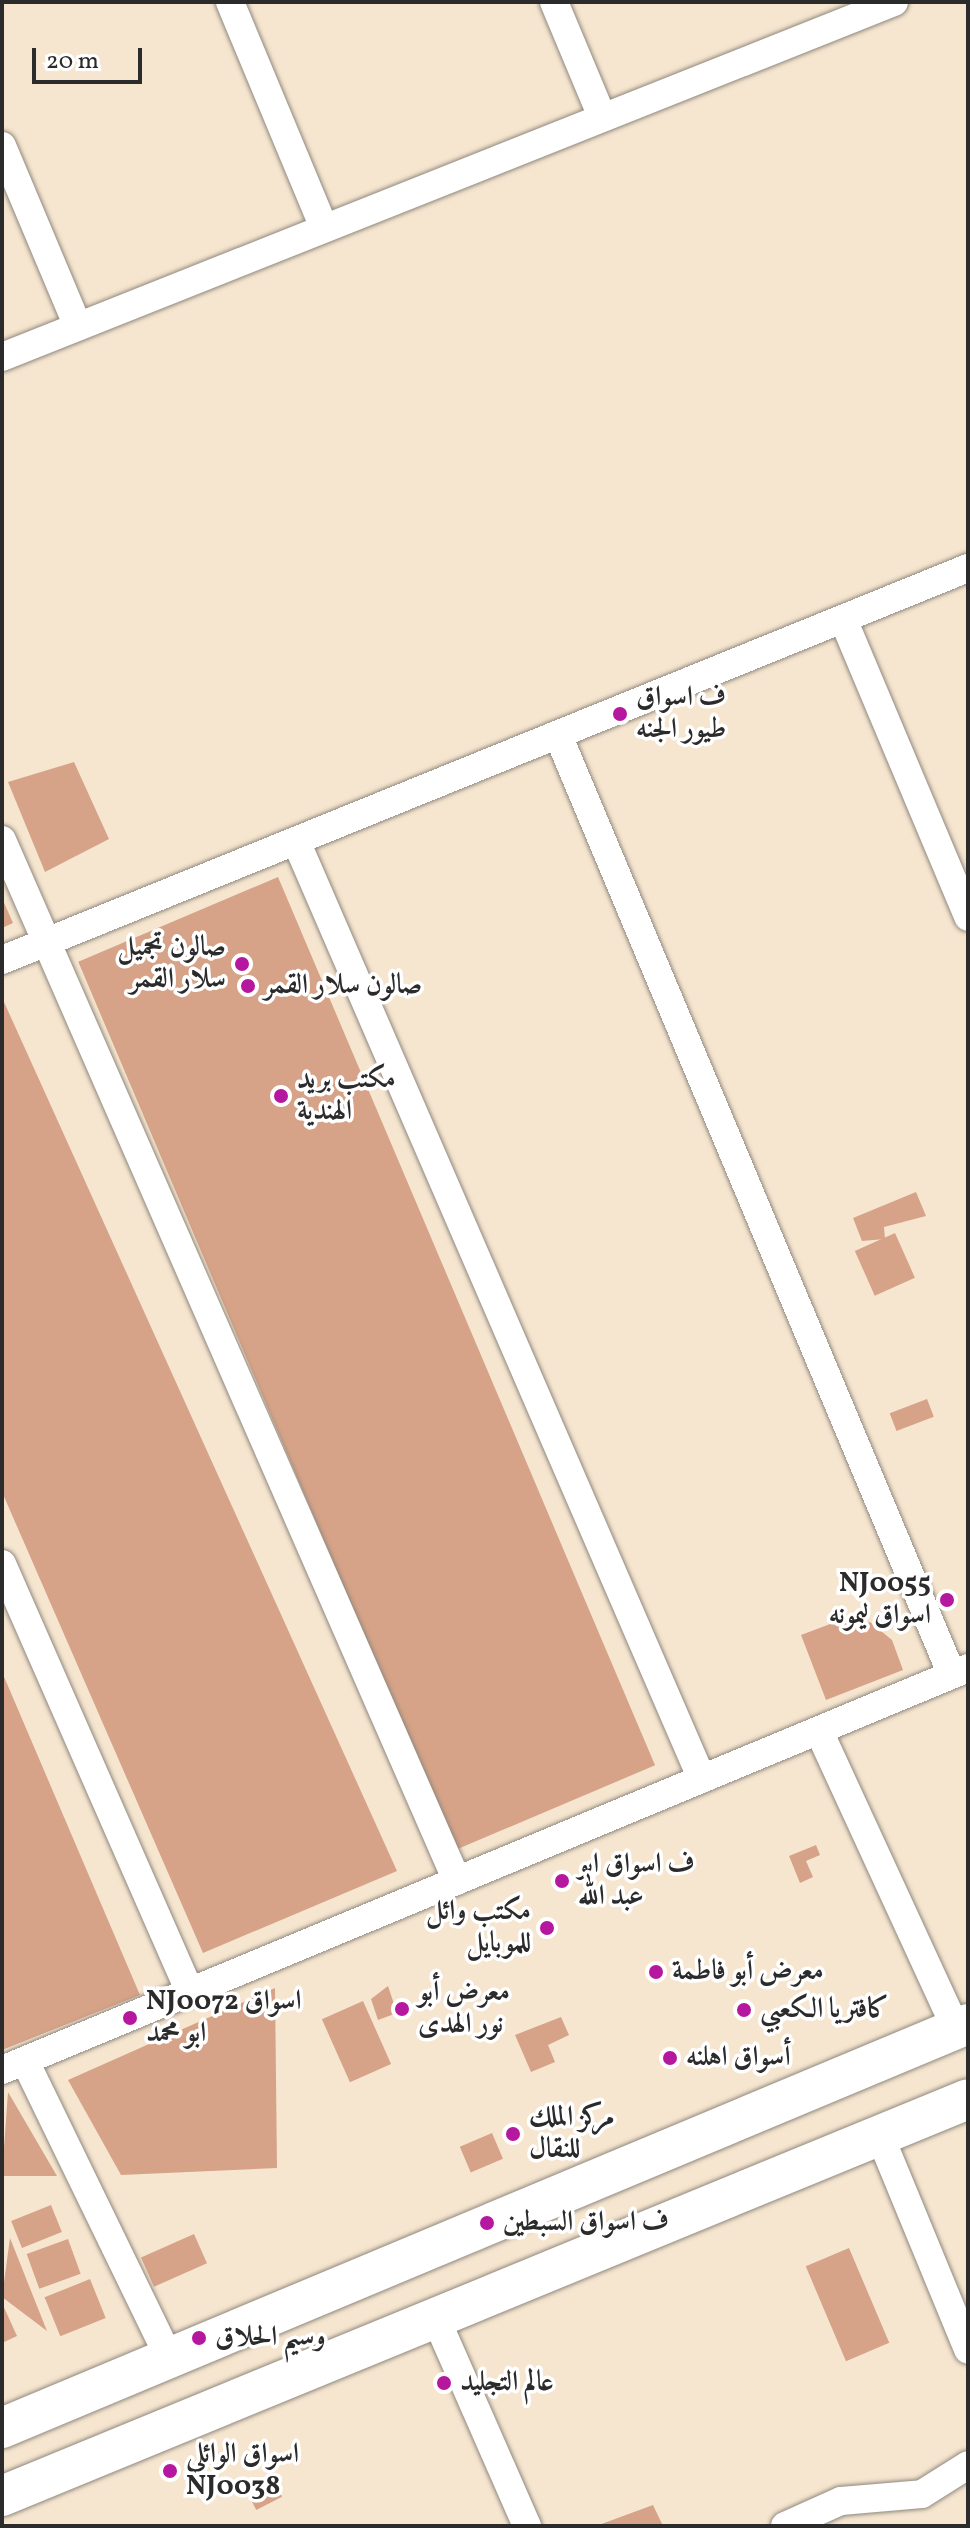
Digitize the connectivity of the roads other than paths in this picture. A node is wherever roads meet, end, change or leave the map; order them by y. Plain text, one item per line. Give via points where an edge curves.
1 (230, 2) edge
2 (554, 2) edge
3 (894, 2) edge
4 (858, 9) edge
5 (602, 117) junction
6 (2, 146) edge
7 (324, 228) junction
8 (78, 327) junction
9 (2, 357) edge
10 (968, 568) edge
11 (843, 619) junction
12 (558, 735) junction
13 (2, 840) edge
14 (296, 841) junction
15 (968, 917) edge
16 (45, 943) junction
17 (2, 960) edge
18 (2, 1564) edge
19 (960, 1672) edge
20 (819, 1731) junction
21 (702, 1779) junction
22 (457, 1881) junction
23 (190, 1992) junction
24 (962, 2026) edge
25 (13, 2065) edge
26 (968, 2099) edge
27 (880, 2136) junction
28 (621, 2170) junction
29 (479, 2230) junction
30 (639, 2232) junction
31 (502, 2286) junction
32 (434, 2314) junction
33 (968, 2350) edge
34 (170, 2360) junction
35 (2, 2428) edge
36 (968, 2465) edge
37 (2, 2496) edge
38 (527, 2526) edge
39 (785, 2526) edge

1 - 7 street
2 - 5 street
3 - 4 street
4 - 5 street
5 - 7 street
6 - 8 street
7 - 8 street
8 - 9 street
10 - 11 street
11 - 12 street
11 - 15 street
12 - 14 street
12 - 19 street
13 - 16 street
14 - 16 street
14 - 21 street
16 - 17 street
16 - 22 street
18 - 23 street
19 - 20 street
20 - 21 street
20 - 24 street
21 - 22 street
22 - 23 street
23 - 25 street
24 - 28 main road
25 - 34 street
26 - 27 main road
27 - 30 main road
27 - 33 street
28 - 29 main road
28 - 30 main road via 612,2204 616,2216
29 - 31 main road via 510,2251
29 - 34 main road
30 - 31 main road
31 - 32 main road
32 - 37 main road
32 - 38 street
34 - 35 main road
36 - 39 street via 922,2494 841,2501

